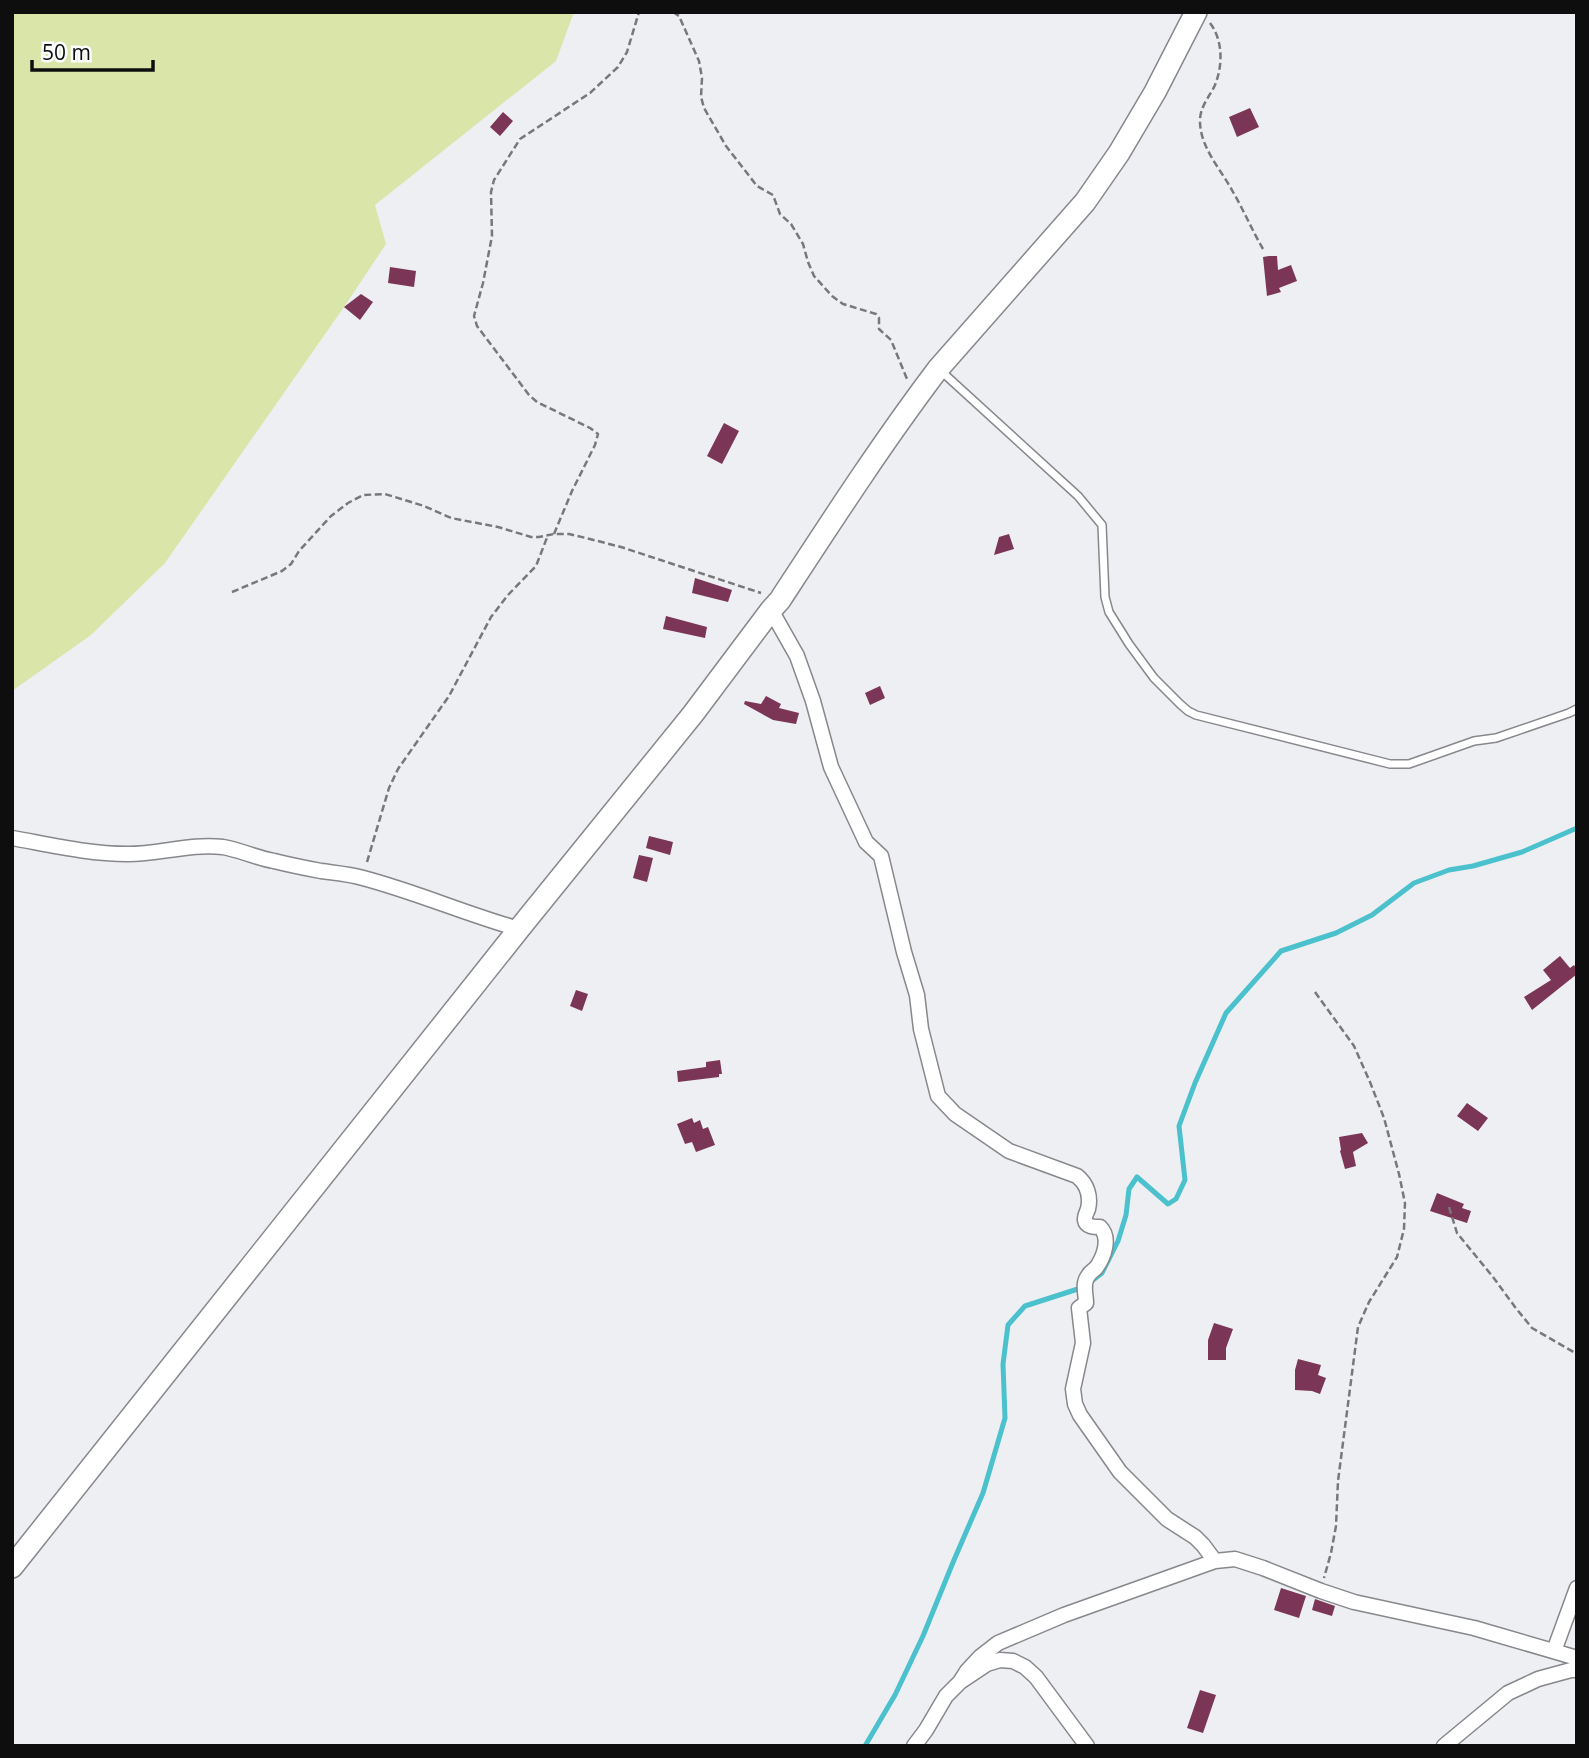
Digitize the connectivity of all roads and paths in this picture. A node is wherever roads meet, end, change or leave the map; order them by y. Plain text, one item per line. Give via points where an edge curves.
1 (639, 12) edge
2 (673, 12) edge
3 (1196, 13) edge
4 (1264, 249) dead end
5 (939, 369) junction
6 (916, 398) junction
7 (554, 534) junction
8 (548, 535) junction
9 (232, 592) dead end
10 (775, 605) junction
11 (1577, 709) edge
12 (12, 838) edge
13 (364, 878) junction
14 (519, 929) junction
15 (1315, 992) dead end
16 (1449, 1207) dead end
17 (1577, 1354) edge
18 (1214, 1561) junction
19 (12, 1567) edge
20 (1577, 1588) edge
21 (1321, 1591) junction
22 (1554, 1651) junction
23 (1577, 1658) edge
24 (1577, 1670) edge
25 (960, 1682) junction
26 (914, 1746) edge
27 (1087, 1746) edge
28 (1444, 1746) edge

1 - 7 path via 618,67 590,93 520,139 491,192 492,236 474,316 477,326 529,395 598,434
2 - 6 path via 699,61 704,108 726,146 757,186 773,195 780,214 803,244 814,276 843,304 876,314 879,329 891,340
3 - 4 path via 1212,24 1221,56 1215,86 1200,117 1201,131 1207,150
3 - 5 main road via 1156,92 1085,202
5 - 6 main road
5 - 11 lane via 1079,496 1102,525 1109,612 1154,678 1188,711 1390,764 1409,764
6 - 10 main road
7 - 8 path
7 - 10 path via 621,547
8 - 9 path via 531,537 451,518 385,494 363,495 331,516 282,571
8 - 13 path via 536,566 491,617 449,696 398,769
10 - 14 main road
10 - 18 street via 813,701 831,767 866,842 881,856 938,1096 955,1114 1009,1150 1077,1175 1089,1192 1086,1223 1100,1227 1106,1237 1097,1266 1087,1276 1086,1303 1079,1308 1083,1343 1073,1389 1080,1415 1120,1472 1167,1519 1195,1537
12 - 13 street via 87,852 227,848 260,859
13 - 14 street
14 - 19 main road
15 - 21 path via 1354,1046 1370,1082 1405,1203 1396,1257 1358,1327 1336,1526
16 - 17 path via 1457,1233 1532,1328
18 - 21 street via 1235,1559
18 - 25 street via 998,1643
20 - 22 street
21 - 22 street
22 - 23 street
24 - 28 street via 1538,1679 1508,1693
25 - 26 street
25 - 27 street via 1000,1660 1025,1667

